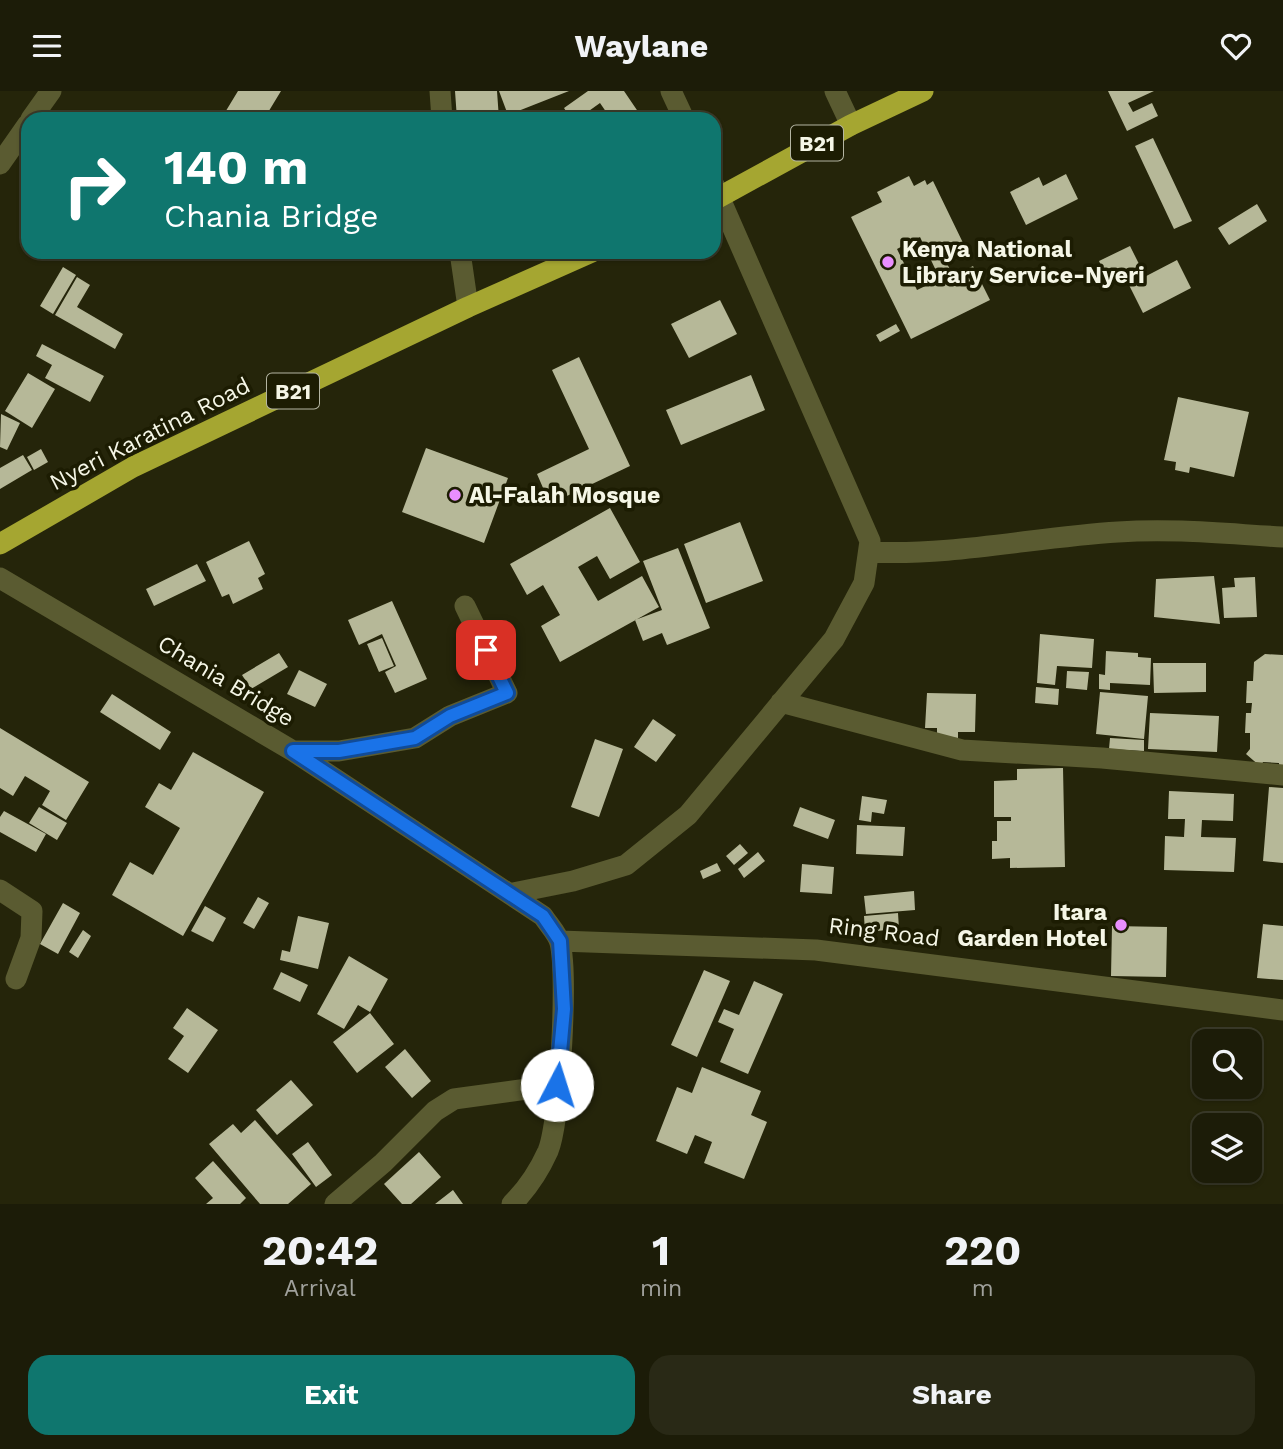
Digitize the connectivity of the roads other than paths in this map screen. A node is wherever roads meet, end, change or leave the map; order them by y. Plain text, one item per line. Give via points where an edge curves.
1 (51, 91) edge
2 (440, 91) edge
3 (671, 91) edge
4 (835, 91) edge
5 (923, 91) edge
6 (36, 112) edge
7 (442, 112) edge
8 (681, 112) edge
9 (851, 125) junction
10 (21, 134) edge
11 (0, 164) edge
12 (721, 191) edge
13 (721, 205) edge
14 (461, 259) edge
15 (576, 259) edge
16 (468, 307) junction
17 (1283, 537) edge
18 (0, 544) edge
19 (870, 552) junction
20 (0, 577) edge
21 (465, 606) dead end
22 (781, 702) junction
23 (293, 751) junction
24 (1283, 775) edge
25 (0, 890) edge
26 (513, 893) junction
27 (560, 941) junction
28 (16, 979) dead end
29 (1283, 1010) edge
30 (557, 1085) junction
31 (335, 1204) edge
32 (512, 1204) edge

1 - 6 street
2 - 7 street
3 - 8 street
4 - 9 street
5 - 9 highway, B21
9 - 12 highway, B21
10 - 11 street
13 - 19 street via 810,397 870,541
14 - 16 street
15 - 16 highway, Nyeri Karatina Road / B21
16 - 18 highway, Nyeri Karatina Road / B21 via 133,467
17 - 19 street via 1120,531 919,554
19 - 22 street via 863,583 834,639
20 - 23 street, Chania Bridge
21 - 23 street, Chania Bridge via 507,693 450,716 415,738 339,751
22 - 24 street via 962,750
22 - 26 street via 688,815 626,865
23 - 26 street
25 - 28 street via 32,911 31,938
26 - 27 street via 543,916
27 - 29 street, Ring Road via 816,950
27 - 30 street via 564,1009
30 - 31 street via 454,1099 435,1111
30 - 32 street via 549,1148

